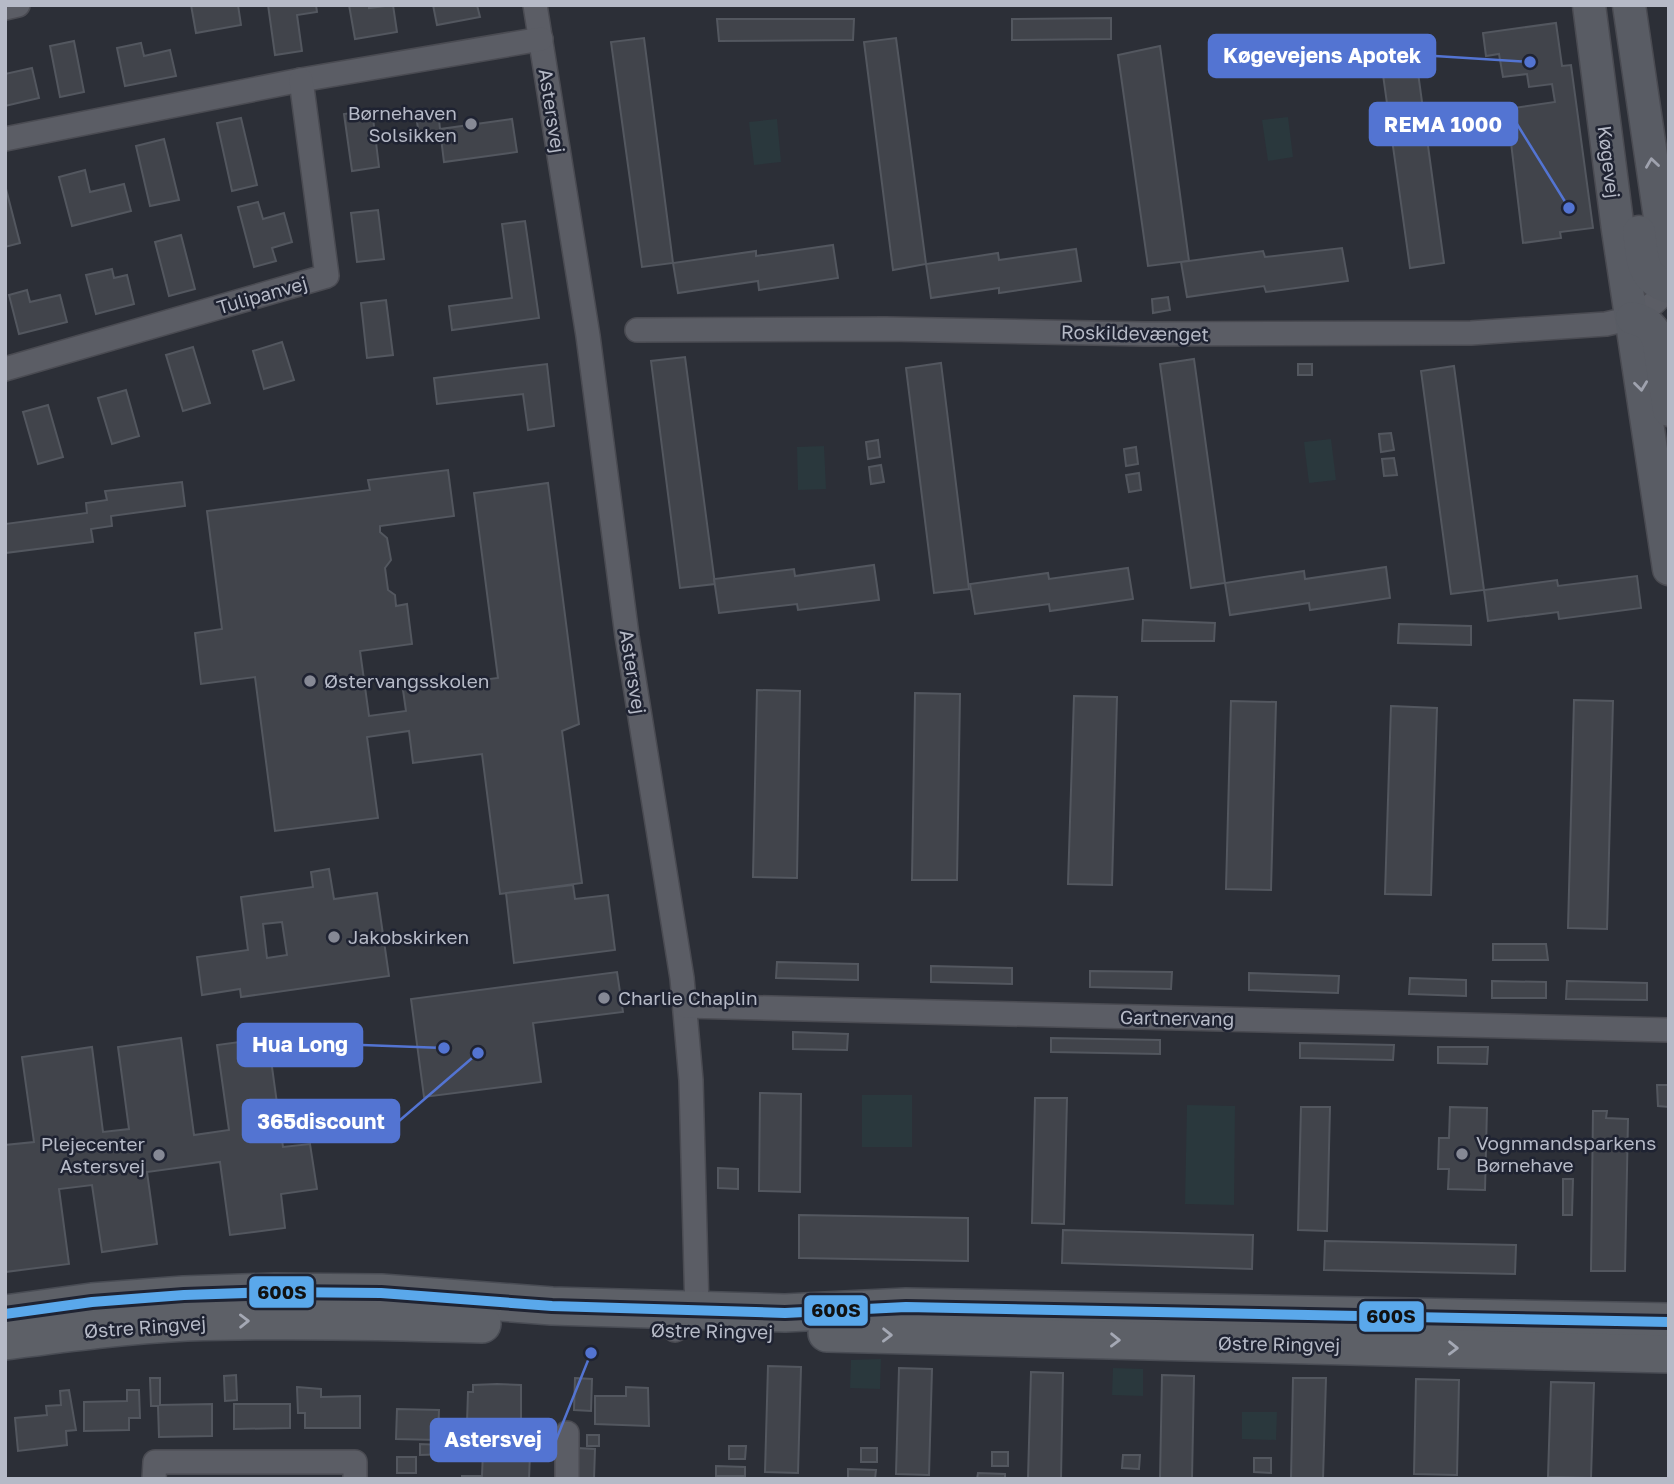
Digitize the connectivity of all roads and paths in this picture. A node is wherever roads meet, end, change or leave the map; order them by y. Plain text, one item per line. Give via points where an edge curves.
1 (18, 5) edge
2 (535, 5) edge
3 (1590, 5) edge
4 (5, 8) edge
5 (1628, 15) edge
6 (541, 38) junction
7 (301, 80) junction
8 (5, 139) edge
9 (1669, 279) edge
10 (1669, 288) edge
11 (1632, 318) junction
12 (637, 330) dead end
13 (5, 369) edge
14 (1669, 410) edge
15 (1669, 569) edge
16 (685, 1006) junction
17 (1668, 1030) edge
18 (5, 1314) edge
19 (686, 1320) junction
20 (1669, 1322) edge
21 (5, 1341) edge
22 (1669, 1354) edge
23 (568, 1433) dead end
24 (154, 1479) edge
25 (355, 1479) edge
26 (567, 1479) edge

1 - 4 street
2 - 6 street, Astersvej
3 - 10 street via 1614,70 1646,272
3 - 11 street, Køgevej
9 -> 5 street
6 - 7 street
6 - 16 street, Astersvej via 588,336 626,636
7 - 8 street
7 - 13 street, Tulipanvej via 327,276
10 - 11 street
11 - 12 street, Roskildevænget via 1586,326 1398,334
11 - 14 street via 1652,327 1658,338
11 -> 15 street, Køgevej
16 - 17 street, Gartnervang
16 - 19 street, Astersvej via 691,1080
18 - 19 main road, Østre Ringvej via 92,1302 275,1292 381,1293
19 - 20 main road, Østre Ringvej via 905,1307
21 -> 19 main road, Østre Ringvej via 186,1322
19 -> 22 main road, Østre Ringvej
23 - 26 street
24 - 25 street via 155,1462 355,1462

